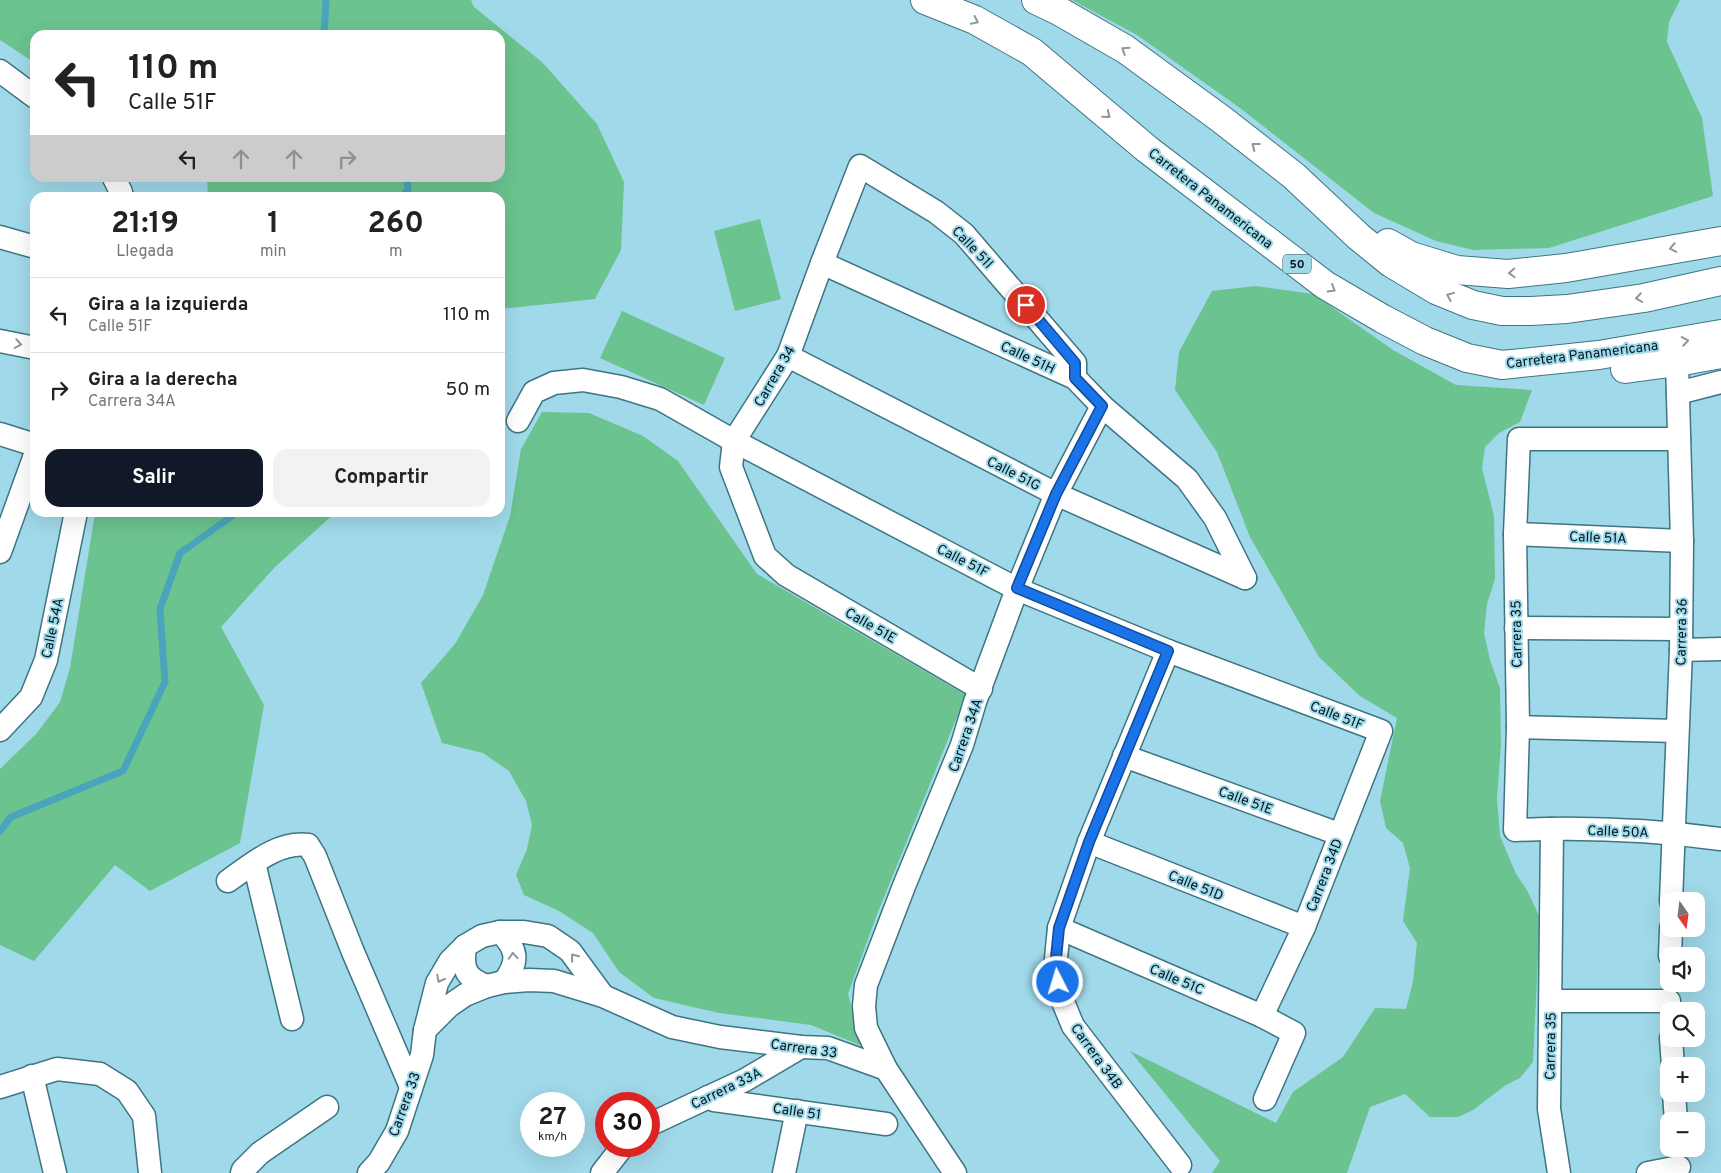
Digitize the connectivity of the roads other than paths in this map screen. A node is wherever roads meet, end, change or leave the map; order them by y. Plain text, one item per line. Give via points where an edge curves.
1 (925, 0) edge
2 (1036, 0) edge
3 (0, 71) edge
4 (30, 93) edge
5 (860, 166) joint
6 (1294, 176) junction
7 (0, 237) edge
8 (1721, 241) edge
9 (30, 246) edge
10 (822, 263) junction
11 (1721, 281) edge
12 (1721, 334) edge
13 (0, 341) edge
14 (30, 347) edge
15 (1721, 354) edge
16 (788, 356) junction
17 (1677, 362) junction
18 (1502, 364) junction
19 (1075, 378) junction
20 (1721, 382) edge
21 (1678, 393) junction
22 (1102, 406) junction
23 (518, 421) dead end
24 (0, 434) edge
25 (1679, 439) junction
26 (734, 441) junction
27 (30, 444) edge
28 (30, 468) edge
29 (1056, 494) junction
30 (75, 517) edge
31 (1515, 534) junction
32 (2, 539) edge
33 (1682, 541) junction
34 (765, 556) joint
35 (1246, 578) joint
36 (1017, 588) junction
37 (1516, 628) junction
38 (1681, 640) junction
39 (1721, 649) edge
40 (1168, 651) junction
41 (981, 689) junction
42 (1518, 727) junction
43 (0, 730) edge
44 (1381, 731) joint
45 (1677, 731) junction
46 (1124, 756) junction
47 (1552, 829) junction
48 (1515, 830) joint
49 (1673, 832) junction
50 (1339, 834) junction
51 (1721, 839) edge
52 (1089, 842) junction
53 (254, 863) junction
54 (228, 882) dead end
55 (1671, 892) edge
56 (1304, 927) junction
57 (1059, 928) junction
58 (500, 932) junction
59 (464, 946) junction
60 (495, 984) junction
61 (603, 996) junction
62 (1669, 999) edge
63 (1551, 1001) junction
64 (1262, 1016) junction
65 (292, 1019) dead end
66 (425, 1030) junction
67 (801, 1047) junction
68 (886, 1069) junction
69 (32, 1076) junction
70 (0, 1087) edge
71 (411, 1087) junction
72 (708, 1097) junction
73 (1265, 1099) dead end
74 (327, 1107) dead end
75 (797, 1111) junction
76 (660, 1120) edge
77 (886, 1124) dead end
78 (614, 1157) edge
79 (1678, 1163) edge
80 (1180, 1165) dead end
81 (55, 1173) edge
82 (150, 1173) edge
83 (242, 1173) edge
84 (369, 1173) edge
85 (602, 1173) edge
86 (784, 1173) edge
87 (956, 1173) edge
88 (1559, 1173) edge
89 (1648, 1173) edge

1 -> 18 highway, Carretera Panamericana / 50 via 974,20 1032,52 1147,149 1325,285 1425,341 1466,358
6 -> 2 highway via 1125,49
3 - 4 street
5 - 10 street, Carrera 34
5 - 19 street, Calle 51I via 936,212 964,234 1075,363
8 -> 6 highway via 1566,268 1508,274 1457,270 1411,256 1380,238
11 -> 6 highway via 1567,310 1502,311 1473,306 1436,290 1391,263
7 - 9 street
10 - 16 street, Carrera 34
10 - 19 street, Calle 51H
18 -> 12 highway, Carretera Panamericana / 50 via 1599,355
13 -> 14 street
15 - 17 highway
16 - 26 street, Carrera 34
16 - 29 street, Calle 51G
17 - 18 highway via 1571,376
17 - 21 street, Carrera 36
19 - 22 street, Calle 51H
20 - 21 street
21 - 25 street, Carrera 36
22 - 29 street, Carrera 34A
22 - 35 street, Calle 51H via 1187,479 1214,518
23 - 26 street, Calle 51F via 534,392 554,383 583,380 660,399
24 - 27 street
25 - 31 street, Carrera 35 via 1519,439
25 - 33 street, Carrera 36
26 - 34 street, Carrera 34 via 731,466
26 - 36 street, Calle 51F
28 - 32 street
29 - 35 street, Calle 51G
29 - 36 street, Carrera 34A
30 - 43 street, Calle 54A via 46,660 31,696
31 - 33 street, Calle 51A
31 - 37 street, Carrera 35
33 - 38 street, Carrera 36
34 - 41 street, Calle 51E via 786,575
36 - 40 street, Calle 51F
36 - 41 street, Carrera 34A
37 - 38 street
37 - 42 street, Carrera 35
38 - 39 street
38 - 45 street, Carrera 36
40 - 44 street, Calle 51F
40 - 46 street, Carrera 34B
41 - 68 street, Carrera 34A via 953,769 866,984 866,1028
42 - 45 street
42 - 48 street, Carrera 35
44 - 50 street, Carrera 34D
45 - 49 street, Carrera 36
46 - 50 street, Calle 51E
46 - 52 street, Carrera 34B
47 - 48 street, Calle 50A
47 - 49 street, Calle 50A
47 - 63 street, Carrera 35
49 - 51 street, Calle 50A
49 - 55 street, Carrera 36
50 - 56 street, Carrera 34D
52 - 56 street, Calle 51D
52 - 57 street, Carrera 34B
53 - 54 street
53 - 65 street
53 - 71 street via 286,846 308,845
56 - 64 street, Carrera 34D
57 - 64 street, Calle 51C
57 - 80 street, Carrera 34B via 1055,968 1061,997 1073,1026
58 - 59 street, Carrera 33 via 482,936
60 -> 58 street via 513,970 515,956 511,942
61 -> 58 street, Carrera 33 via 570,951 548,936
59 - 60 street via 466,972 475,982
59 -> 66 street, Carrera 33 via 437,983
60 - 61 street, Carrera 33 via 554,981
60 - 66 street, Carrera 33 via 465,995
61 - 67 street, Carrera 33 via 672,1027 720,1037
62 - 63 street
63 - 88 street, Carrera 35 via 1549,1109
64 - 73 street, Calle 51C via 1294,1033
66 - 71 street, Carrera 33 via 422,1054
67 - 68 street, Carrera 33 via 828,1048
67 - 72 street, Carrera 33A via 746,1080
68 - 87 street
69 - 70 street
69 - 81 street
69 - 82 street via 57,1069 100,1074 127,1091 144,1116
71 - 84 street, Carrera 33 via 397,1131
72 - 75 street, Calle 51
72 - 76 street, Carrera 33A
74 - 83 street via 260,1152
75 - 77 street, Calle 51
75 - 86 street
78 - 85 street
79 - 89 street

